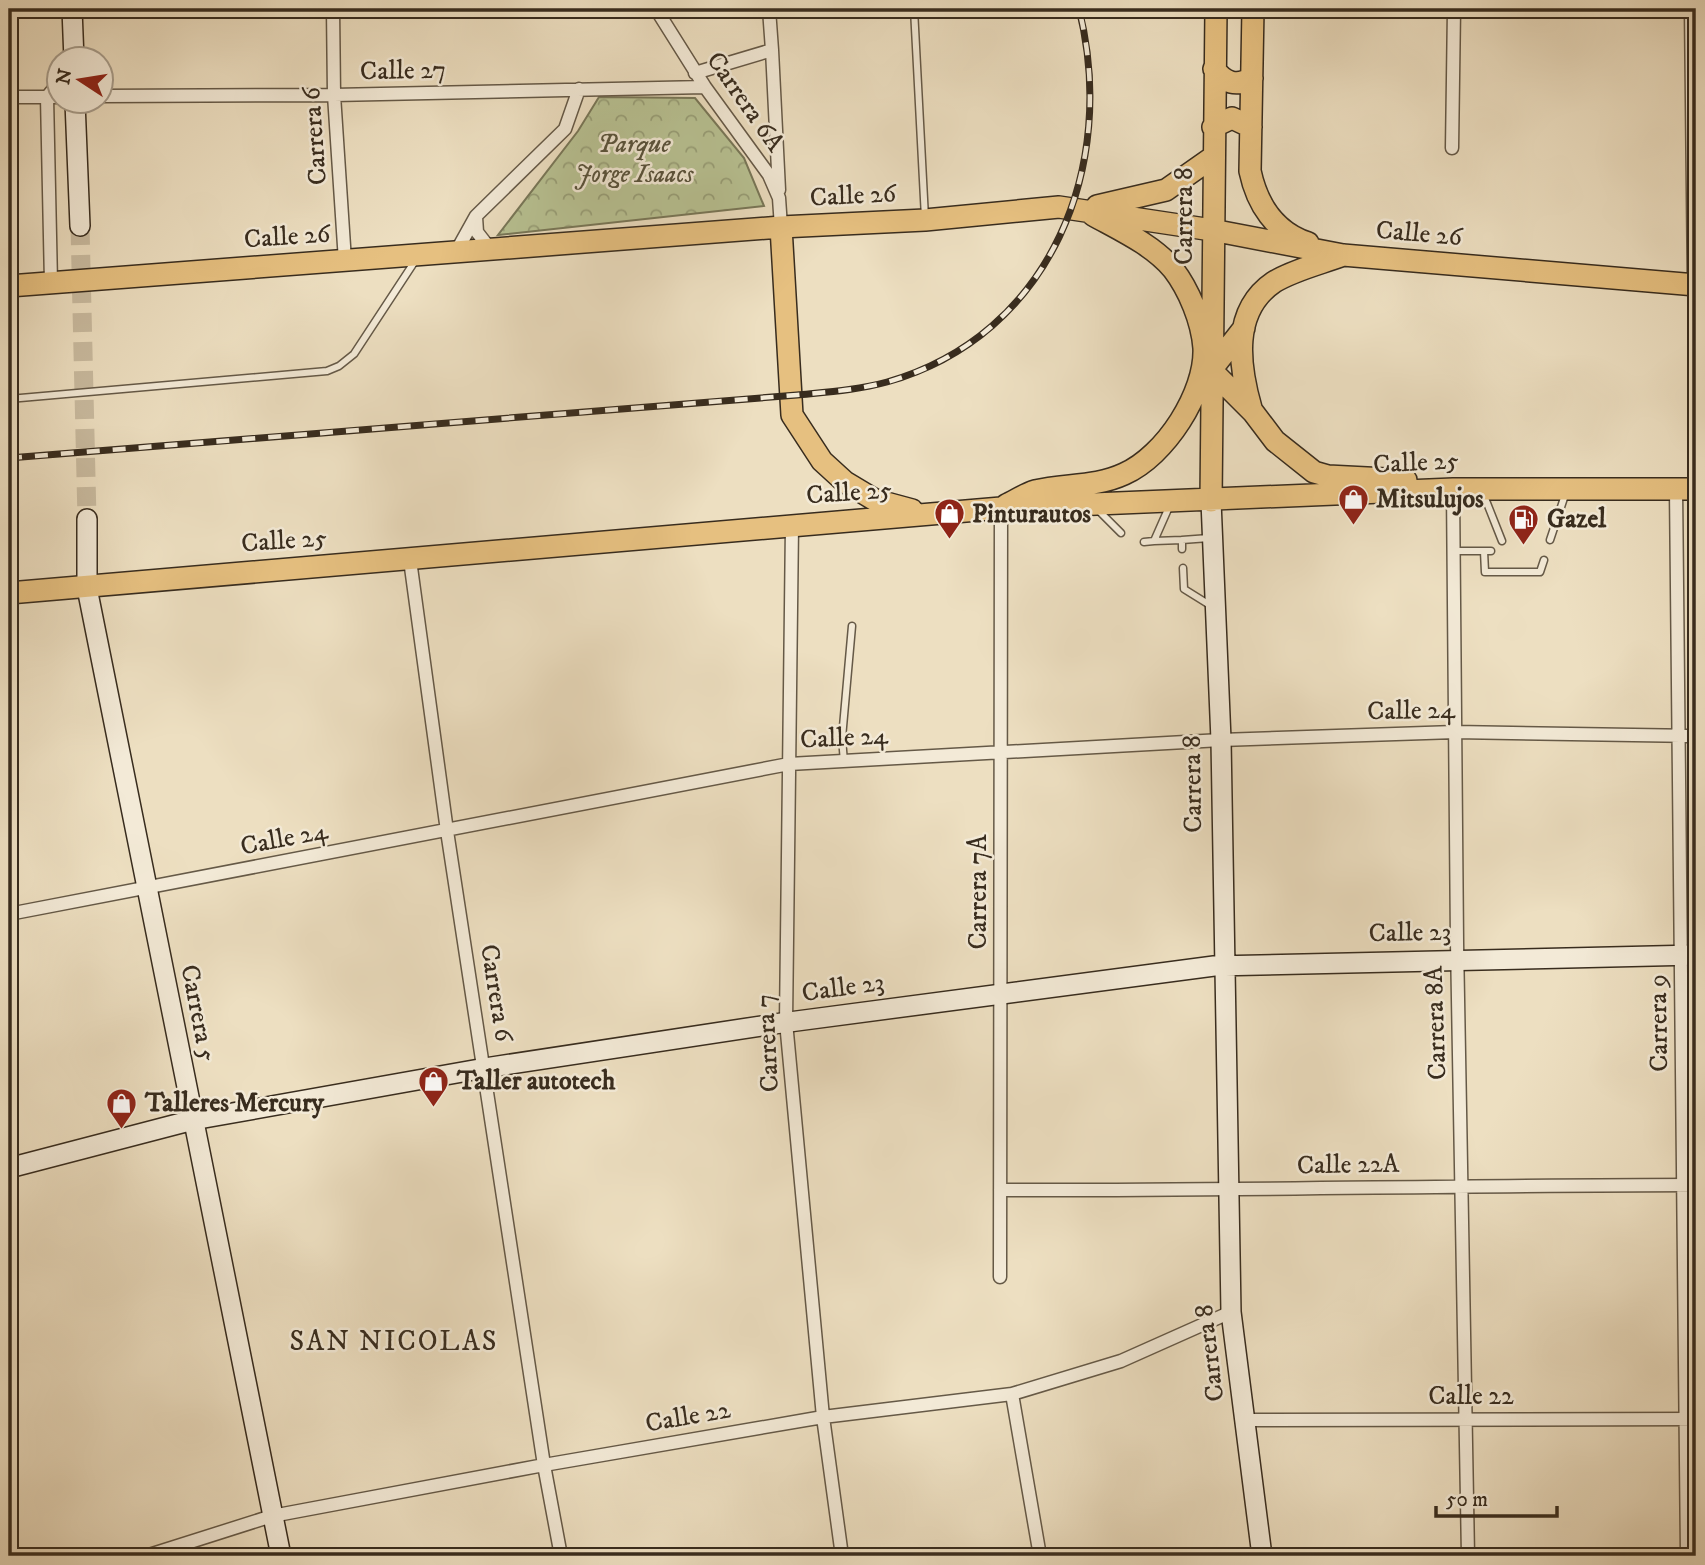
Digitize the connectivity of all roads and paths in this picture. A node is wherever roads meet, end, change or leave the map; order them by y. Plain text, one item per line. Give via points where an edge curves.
1 (72, 9) edge
2 (333, 9) edge
3 (656, 9) edge
4 (769, 9) edge
5 (914, 9) edge
6 (1216, 9) edge
7 (1253, 9) edge
8 (1454, 9) edge
9 (1691, 9) edge
10 (73, 46) edge
11 (772, 50) junction
12 (1214, 69) junction
13 (695, 73) junction
14 (1252, 78) junction
15 (705, 87) junction
16 (579, 89) junction
17 (334, 95) junction
18 (116, 96) edge
19 (9, 97) edge
20 (46, 97) edge
21 (53, 116) edge
22 (76, 116) edge
23 (1213, 127) junction
24 (1251, 127) junction
25 (1694, 132) edge
26 (1452, 148) dead end
27 (1213, 157) junction
28 (779, 198) junction
29 (1082, 209) junction
30 (476, 216) junction
31 (925, 220) junction
32 (80, 226) tunnel mouth
33 (781, 227) junction
34 (1212, 230) junction
35 (491, 250) junction
36 (456, 252) junction
37 (422, 255) junction
38 (1343, 255) junction
39 (345, 261) junction
40 (51, 283) junction
41 (1695, 285) edge
42 (9, 286) edge
43 (1244, 328) junction
44 (1211, 370) junction
45 (9, 399) edge
46 (1253, 412) junction
47 (1481, 488) junction
48 (1568, 488) junction
49 (1453, 489) junction
50 (1686, 489) edge
51 (1171, 501) junction
52 (1211, 501) junction
53 (1093, 506) junction
54 (1001, 508) junction
55 (939, 514) junction
56 (87, 519) tunnel mouth
57 (792, 525) junction
58 (1121, 533) dead end
59 (1211, 538) junction
60 (1182, 540) junction
61 (1550, 540) dead end
62 (1154, 541) junction
63 (1502, 541) dead end
64 (1144, 542) dead end
65 (1182, 549) dead end
66 (1455, 551) junction
67 (410, 560) junction
68 (1544, 560) dead end
69 (1183, 568) dead end
70 (87, 588) junction
71 (9, 593) edge
72 (1215, 608) junction
73 (852, 626) dead end
74 (1455, 732) junction
75 (1679, 736) junction
76 (1696, 736) edge
77 (1221, 740) junction
78 (1001, 752) junction
79 (844, 762) junction
80 (789, 764) junction
81 (447, 831) junction
82 (147, 888) junction
83 (9, 914) edge
84 (1689, 955) edge
85 (1457, 958) junction
86 (1224, 965) junction
87 (1000, 993) junction
88 (786, 1022) junction
89 (485, 1068) junction
90 (193, 1120) junction
91 (9, 1168) edge
92 (1463, 1185) junction
93 (1690, 1185) edge
94 (1000, 1190) junction
95 (1230, 1191) junction
96 (1000, 1277) dead end
97 (1231, 1312) junction
98 (1012, 1394) junction
99 (823, 1417) junction
100 (1465, 1419) junction
101 (1691, 1419) edge
102 (1246, 1420) junction
103 (544, 1465) junction
104 (272, 1516) junction
105 (146, 1556) edge
106 (281, 1556) edge
107 (561, 1556) edge
108 (842, 1556) edge
109 (1040, 1556) edge
110 (1262, 1556) edge
111 (1468, 1556) edge
112 (1687, 1556) edge

1 - 10 main road
2 - 17 street, Carrera 6
3 - 13 street, Carrera 6A
4 - 11 street
5 - 31 lane
6 - 12 main road, Carrera 8
7 - 14 main road
8 - 26 street
9 - 25 street
11 - 13 street
11 - 28 street
12 - 14 main road via 1227,82
12 - 23 main road, Carrera 8
13 - 15 street, Carrera 6A
14 - 24 main road
15 - 16 street, Calle 27
15 - 28 street, Carrera 6A via 769,175
16 - 17 street, Calle 27
16 - 30 street via 565,129
17 - 18 street, Calle 27
17 - 39 street, Carrera 6
19 - 20 street
21 - 40 street
22 - 32 main road
23 - 24 main road via 1232,118
23 - 27 main road, Carrera 8
24 - 38 main road via 1250,171 1265,210 1298,240
25 - 41 street
27 - 29 main road via 1166,190
27 - 34 main road, Carrera 8
28 - 33 street, Carrera 6A
29 - 31 main road, Calle 26 via 1059,207
29 - 34 main road, Calle 26
29 - 54 main road via 1136,240 1172,268 1198,318 1204,349 1198,379 1170,436 1126,474 1097,483 1034,491
30 - 35 street via 477,232
30 - 36 street
31 - 33 main road, Calle 26
33 - 35 main road, Calle 26
33 - 55 main road via 789,396 802,435 845,482 875,500
34 - 38 main road, Calle 26
34 - 44 main road, Carrera 8
35 - 36 main road, Calle 26
36 - 37 main road, Calle 26
37 - 39 main road, Calle 26
37 - 45 lane via 407,269 354,354 327,371
38 - 41 main road, Calle 26
38 - 43 main road via 1273,283 1253,306
39 - 40 main road, Calle 26
40 - 42 main road, Calle 26
43 - 44 main road
43 - 46 main road via 1240,360
44 - 46 main road
44 - 52 main road, Carrera 8
46 - 49 main road via 1275,441 1314,472 1398,478
47 - 48 main road, Calle 25
47 - 49 main road, Calle 25
47 - 63 lane
48 - 50 main road, Calle 25
48 - 61 lane
49 - 52 main road, Calle 25
49 - 66 street, Carrera 8A
50 - 75 street, Carrera 9
51 - 52 main road, Calle 25
51 - 53 main road, Calle 25
51 - 62 lane
52 - 59 main road, Carrera 8
53 - 54 main road, Calle 25
53 - 58 lane
54 - 55 main road, Calle 25
54 - 78 street, Carrera 7A
55 - 57 main road, Calle 25
56 - 70 main road, Carrera 5
57 - 67 main road, Calle 25
57 - 80 street, Carrera 7
59 - 60 lane
59 - 72 main road, Carrera 8
60 - 62 lane
60 - 65 lane
62 - 64 lane
66 - 68 lane via 1487,551 1485,572 1540,572
66 - 74 street, Carrera 8A
67 - 70 main road, Calle 25
67 - 81 street, Carrera 6
69 - 72 lane via 1184,589
70 - 71 main road, Calle 25
70 - 82 main road, Carrera 5
72 - 77 main road, Carrera 8
73 - 79 lane
74 - 75 street, Calle 24
74 - 77 street, Calle 24
74 - 85 street, Carrera 8A
75 - 76 street, Calle 24
75 - 84 street, Carrera 9
77 - 78 street, Calle 24
77 - 86 main road, Carrera 8
78 - 79 street, Calle 24
78 - 87 street, Carrera 7A
79 - 80 street, Calle 24
80 - 81 street, Calle 24
80 - 88 street, Carrera 7
81 - 82 street, Calle 24
81 - 89 street, Carrera 6
82 - 83 street, Calle 24
82 - 90 main road, Carrera 5
84 - 85 main road, Calle 23
84 - 93 street, Carrera 9
85 - 86 main road, Calle 23
85 - 92 street, Carrera 8A
86 - 87 main road, Calle 23
86 - 95 main road, Carrera 8
87 - 88 main road, Calle 23
87 - 94 street, Carrera 7A
88 - 89 main road, Calle 23
88 - 99 street, Carrera 7
89 - 90 main road, Calle 23
89 - 103 street, Carrera 6
90 - 91 main road, Calle 23
90 - 104 main road, Carrera 5
92 - 93 street, Calle 22A
92 - 95 street, Calle 22A
92 - 100 street, Carrera 8A
93 - 101 street, Carrera 9
94 - 95 street, Calle 22A
94 - 96 street, Carrera 7A
95 - 97 main road, Carrera 8
97 - 98 street, Calle 22 via 1121,1361
97 - 102 main road, Carrera 8
98 - 99 street, Calle 22
98 - 109 street
99 - 103 street, Calle 22
99 - 108 street, Carrera 7
100 - 101 street, Calle 22
100 - 102 street, Calle 22
100 - 111 street, Carrera 8A
101 - 112 street, Carrera 9
102 - 110 main road, Carrera 8
103 - 104 street, Calle 22
103 - 107 street, Carrera 6
104 - 105 street, Calle 22
104 - 106 main road, Carrera 5

